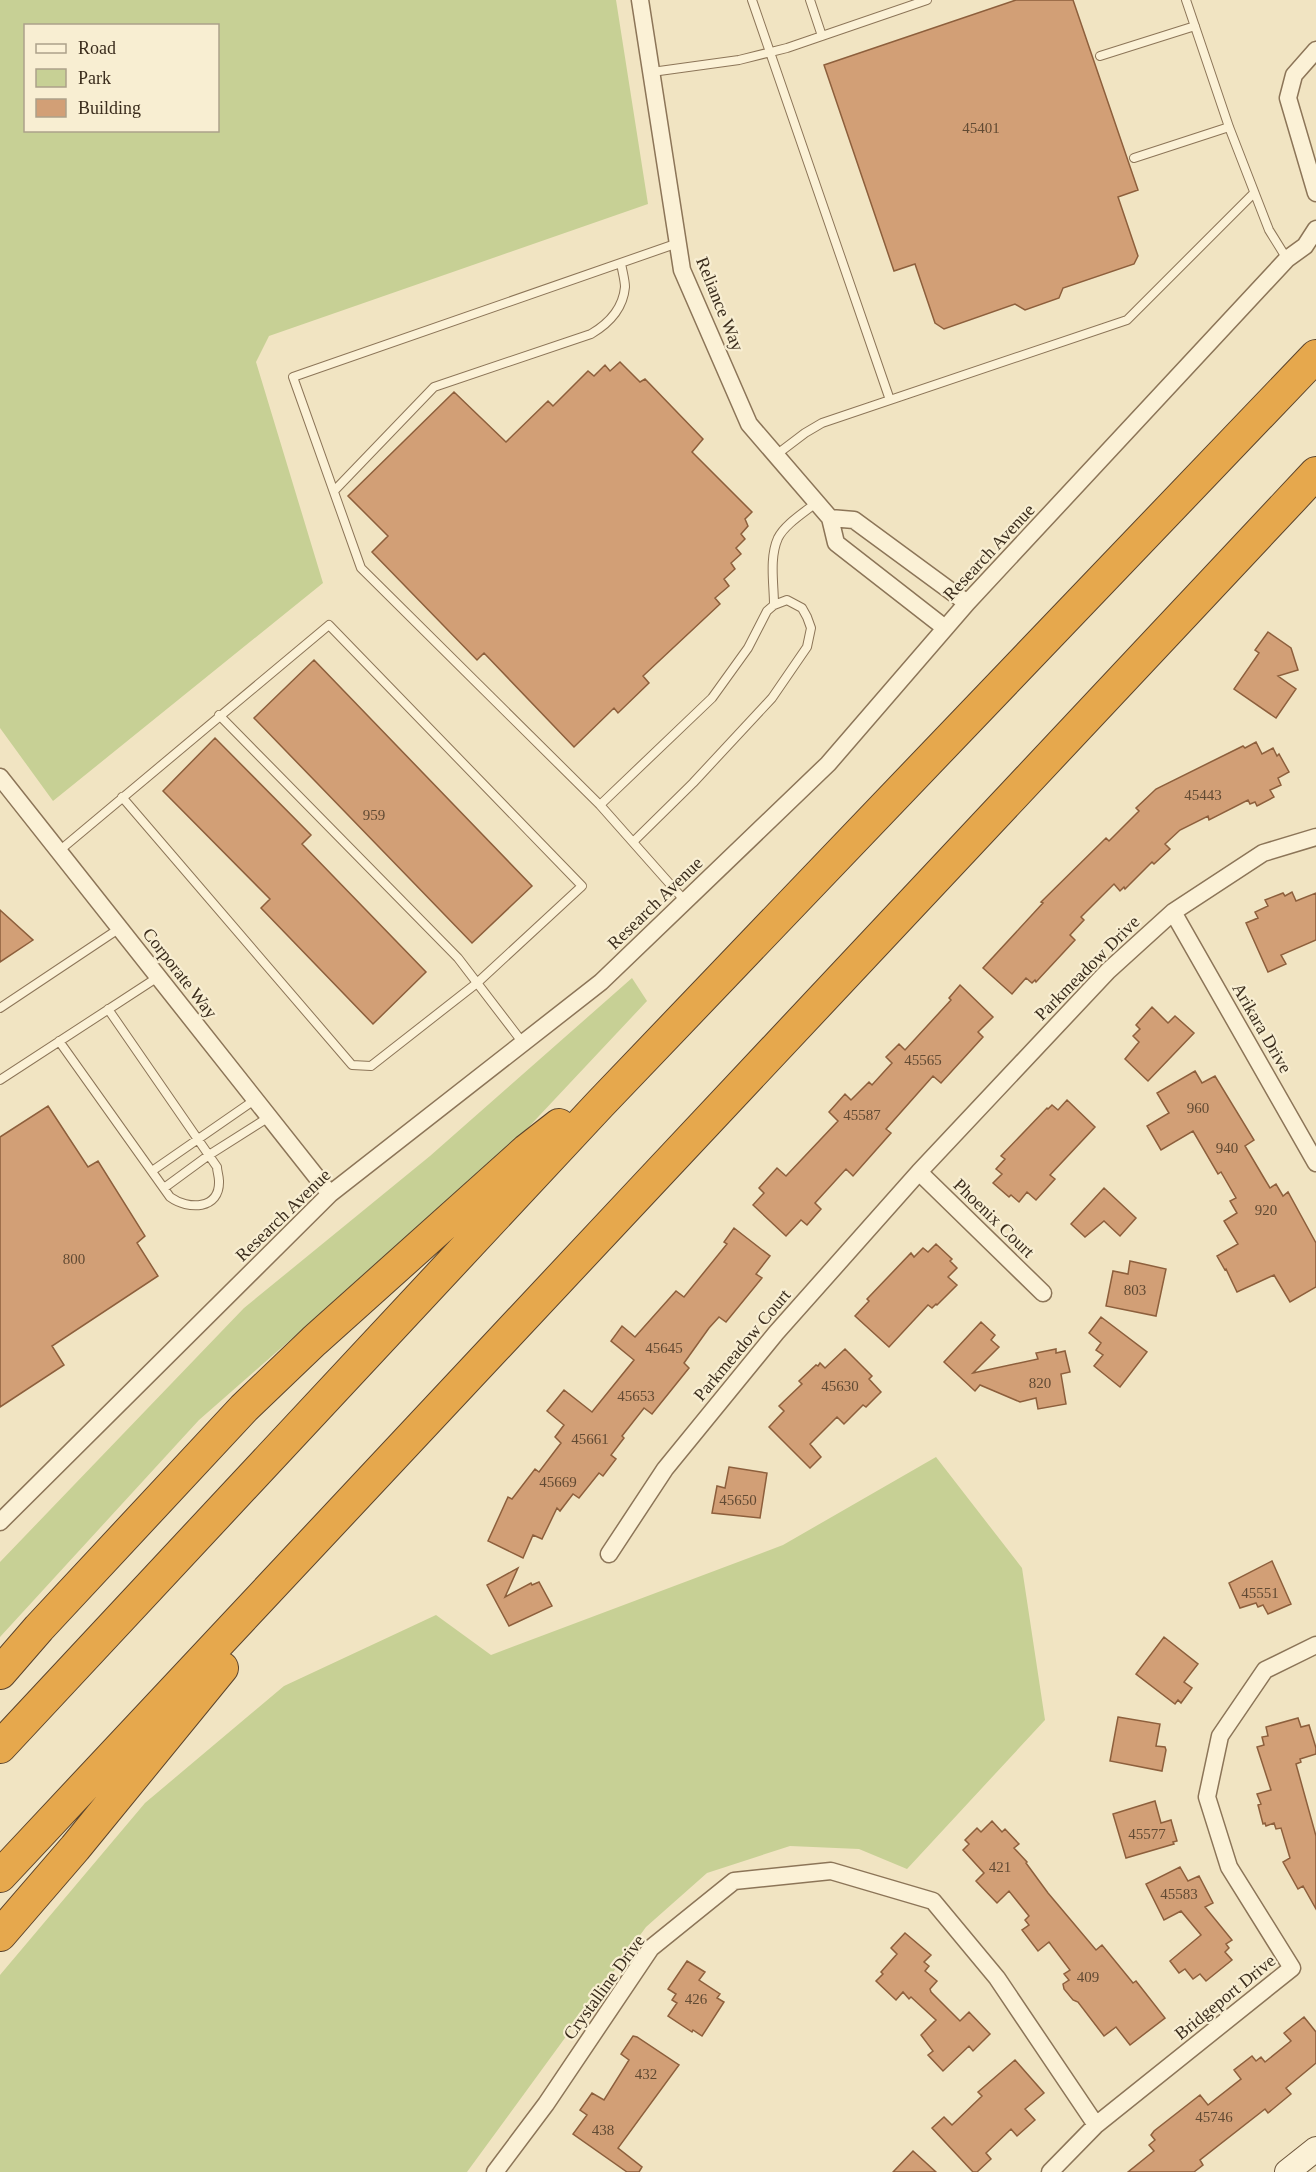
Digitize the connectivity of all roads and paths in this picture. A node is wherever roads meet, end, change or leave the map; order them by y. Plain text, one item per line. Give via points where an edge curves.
1 (640, 0) edge
2 (752, 0) edge
3 (810, 0) edge
4 (927, 0) edge
5 (1186, 0) edge
6 (1195, 26) junction
7 (822, 36) junction
8 (1316, 50) edge
9 (769, 52) junction
10 (1100, 56) dead end
11 (652, 72) junction
12 (1228, 127) junction
13 (1134, 158) dead end
14 (1254, 193) junction
15 (1316, 193) edge
16 (1316, 229) edge
17 (678, 243) junction
18 (1287, 259) junction
19 (621, 262) junction
20 (1316, 356) edge
21 (890, 400) junction
22 (776, 455) junction
23 (1316, 472) edge
24 (334, 491) junction
25 (817, 502) junction
26 (830, 518) junction
27 (967, 603) junction
28 (774, 605) junction
29 (945, 628) junction
30 (219, 715) junction
31 (0, 777) edge
32 (122, 797) junction
33 (600, 805) junction
34 (1316, 837) edge
35 (633, 842) junction
36 (58, 851) junction
37 (685, 902) junction
38 (1173, 912) junction
39 (120, 928) junction
40 (158, 976) junction
41 (477, 983) junction
42 (0, 1008) edge
43 (108, 1010) junction
44 (59, 1041) junction
45 (523, 1042) junction
46 (0, 1080) edge
47 (256, 1099) junction
48 (600, 1104) junction
49 (270, 1117) junction
50 (198, 1139) junction
51 (209, 1155) junction
52 (1316, 1163) edge
53 (152, 1171) junction
54 (919, 1172) junction
55 (164, 1188) junction
56 (330, 1194) junction
57 (1043, 1293) dead end
58 (389, 1462) junction
59 (0, 1522) edge
60 (609, 1554) dead end
61 (39, 1628) junction
62 (1316, 1645) edge
63 (0, 1666) edge
64 (0, 1673) edge
65 (0, 1747) edge
66 (0, 1876) edge
67 (2, 1933) edge
68 (1096, 2125) junction
69 (1316, 2149) edge
70 (495, 2172) edge
71 (1050, 2172) edge
72 (1287, 2172) edge

1 - 11 street, Reliance Way
2 - 9 lane
3 - 7 lane
4 - 7 lane
5 - 6 lane
6 - 10 lane
6 - 12 lane
7 - 9 lane
8 - 15 street via 1294,75 1288,98
9 - 11 lane
9 - 21 lane
11 - 17 street, Reliance Way
12 - 13 lane
12 - 14 lane
14 - 18 lane via 1269,230
14 - 21 lane via 1127,320
16 - 18 street, Research Avenue via 1305,246
17 - 19 lane
17 - 22 street, Reliance Way via 682,270 749,424
18 - 27 street, Research Avenue
19 - 24 lane via 625,288 618,309 606,326 434,387
19 - 24 lane via 293,377
20 - 48 highway
21 - 22 lane via 822,423
22 - 25 street, Reliance Way
23 - 58 highway
24 - 33 lane via 361,568
25 - 26 street, Reliance Way
25 - 28 lane via 779,537 774,549
26 - 27 street via 854,520
26 - 29 street, Reliance Way via 836,543
27 - 29 street, Research Avenue
28 - 33 lane via 712,698
28 - 35 lane via 787,600 802,608 811,628 807,647 772,698
29 - 37 street, Research Avenue via 828,764
30 - 32 lane
30 - 41 lane via 458,958
30 - 41 lane via 329,625 582,886
31 - 36 street, Corporate Way
32 - 36 lane
32 - 41 lane via 352,1065 371,1066
33 - 35 lane
34 - 38 street, Parkmeadow Drive via 1263,853
35 - 37 lane
36 - 39 street, Corporate Way
37 - 45 street, Research Avenue via 601,982
38 - 52 street, Arikara Drive
38 - 54 street, Parkmeadow Drive via 1108,971
39 - 40 street, Corporate Way
39 - 42 lane
40 - 43 lane
40 - 47 street, Corporate Way
41 - 45 lane
43 - 44 lane
43 - 50 lane
44 - 46 lane
44 - 53 lane
45 - 56 street, Research Avenue
47 - 49 street, Corporate Way
47 - 50 lane
48 - 61 highway via 559,1125 527,1150 314,1341 244,1408
48 - 65 highway
49 - 51 lane
49 - 56 street, Corporate Way
50 - 51 lane
50 - 53 lane
51 - 55 lane
51 - 55 lane via 217,1167 219,1181 213,1200 197,1207 179,1204
53 - 55 lane
54 - 57 street, Phoenix Court
54 - 60 street, Parkmeadow Court via 776,1333 672,1460
56 - 59 street, Research Avenue
58 - 66 highway
58 - 67 highway
61 - 63 highway
61 - 64 highway
62 - 68 street, Bridgeport Drive via 1265,1670 1220,1736 1207,1797 1229,1867 1292,1968
68 - 70 street, Crystalline Drive via 997,1978 933,1901 831,1870 734,1881 651,1948
68 - 71 street, Bridgeport Drive
69 - 72 main road

